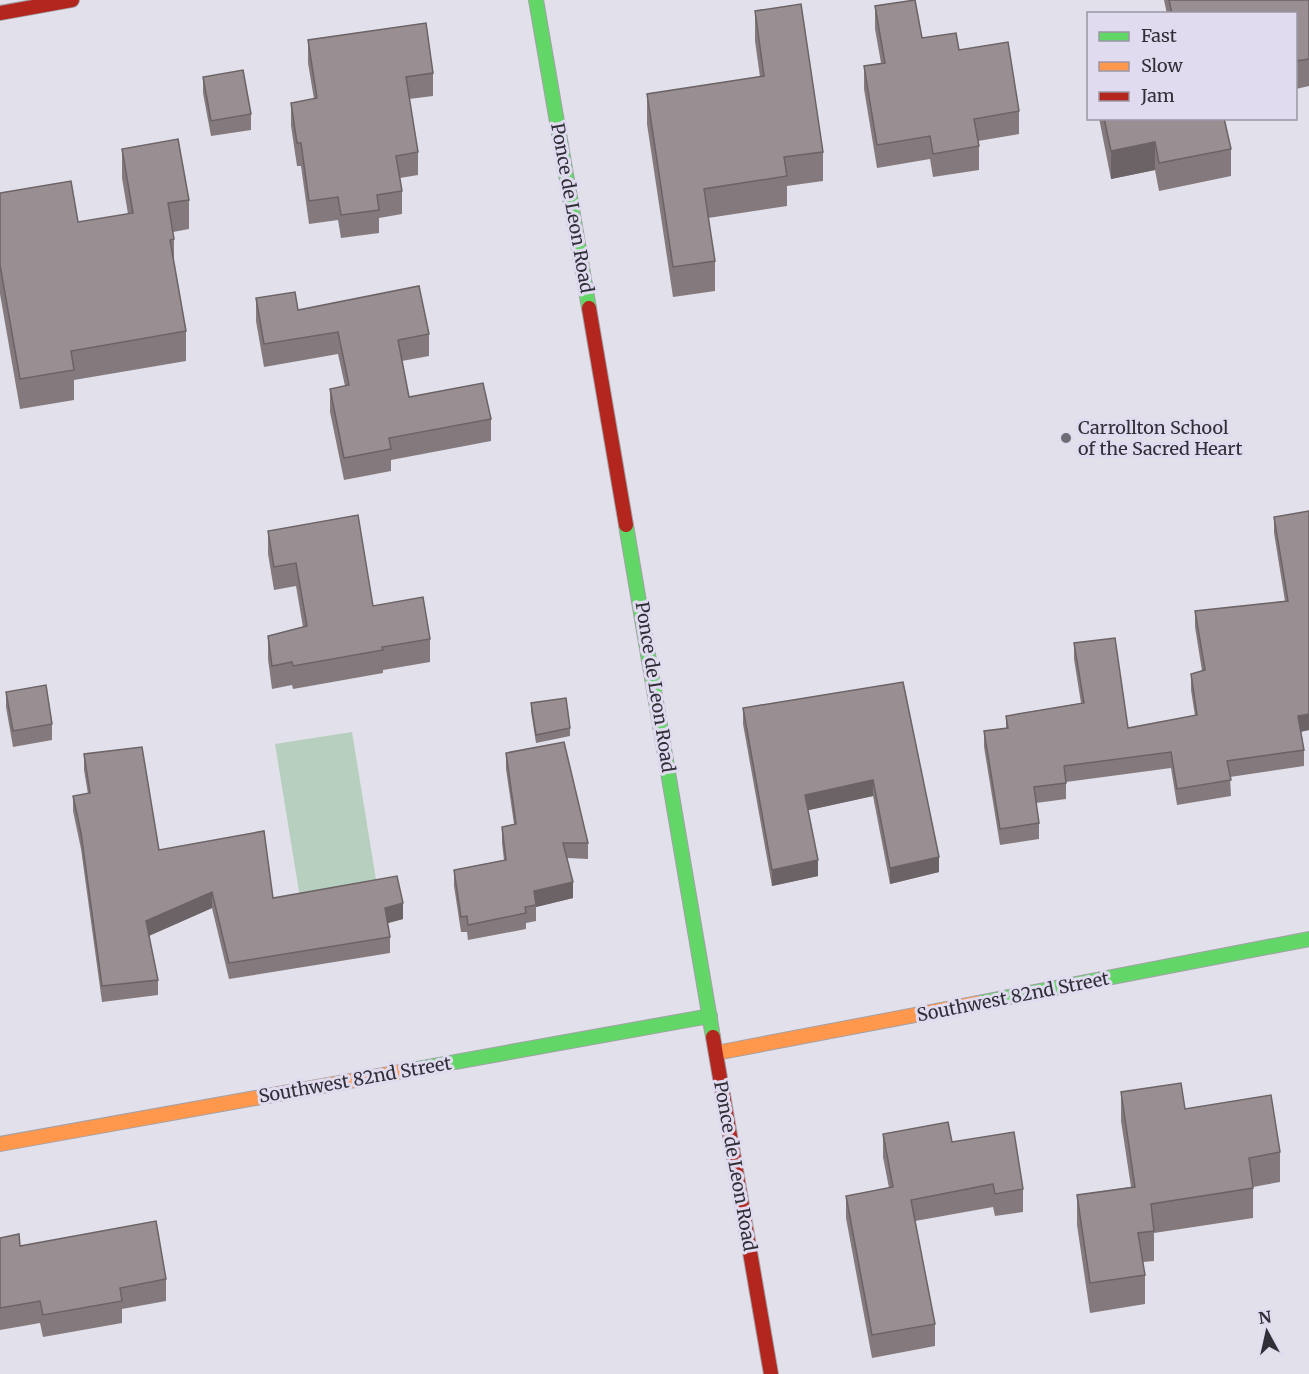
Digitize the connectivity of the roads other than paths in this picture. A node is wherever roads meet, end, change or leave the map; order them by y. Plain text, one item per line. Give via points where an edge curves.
1 (72, 0) edge
2 (536, 0) edge
3 (0, 13) edge
4 (1309, 939) edge
5 (710, 1016) junction
6 (716, 1053) junction
7 (0, 1144) edge
8 (771, 1374) edge

1 - 3 street
2 - 5 street, Ponce de Leon Road
4 - 6 street, Southwest 82nd Street
5 - 6 street, Ponce de Leon Road
5 - 7 street, Southwest 82nd Street
6 - 8 street, Ponce de Leon Road

